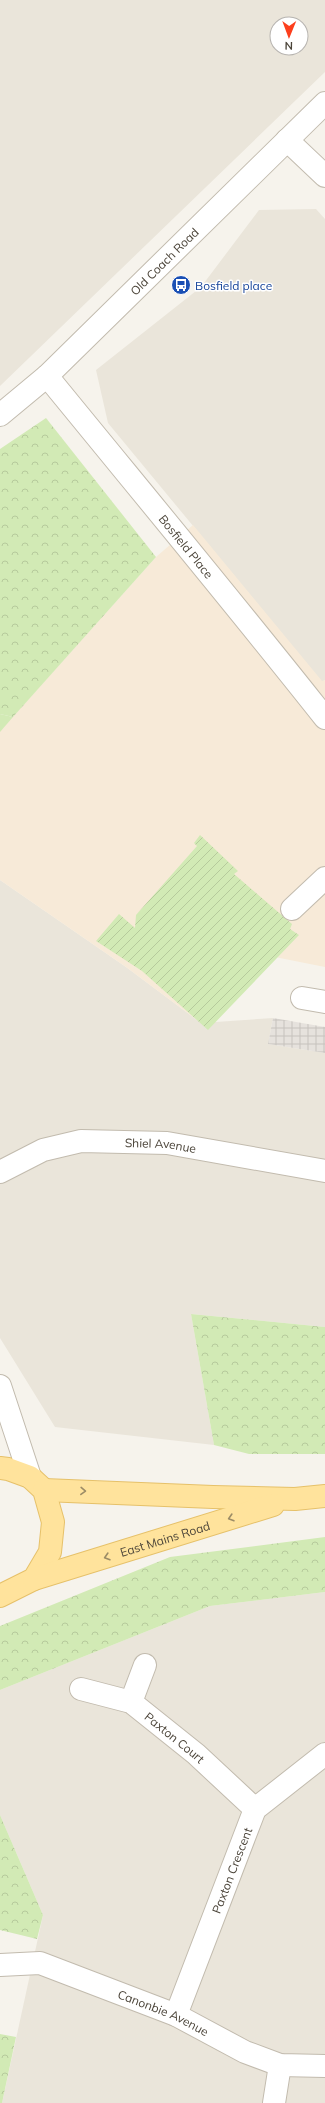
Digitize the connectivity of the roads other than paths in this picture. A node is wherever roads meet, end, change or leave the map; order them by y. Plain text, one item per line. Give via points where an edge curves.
1 (325, 103) edge
2 (287, 140) junction
3 (325, 176) edge
4 (47, 376) junction
5 (0, 415) edge
6 (325, 718) edge
7 (325, 878) edge
8 (292, 909) dead end
9 (302, 998) dead end
10 (325, 1002) edge
11 (325, 1171) edge
12 (0, 1172) edge
13 (0, 1386) edge
14 (0, 1468) edge
15 (37, 1483) junction
16 (325, 1496) edge
17 (295, 1499) junction
18 (34, 1580) junction
19 (0, 1596) edge
20 (145, 1665) dead end
21 (81, 1689) dead end
22 (131, 1702) junction
23 (325, 1754) edge
24 (255, 1809) junction
25 (0, 1965) edge
26 (176, 2015) junction
27 (280, 2066) junction
28 (325, 2066) edge
29 (274, 2103) edge

1 - 2 street, Old Coach Road
2 - 3 street
2 - 4 street, Old Coach Road
4 - 5 street, Old Coach Road
4 - 6 street, Bosfield Place
7 - 8 street
9 - 10 street
11 - 12 street, Shiel Avenue via 166,1143 81,1141 43,1150
13 - 15 street
14 - 15 main road, East Mains Road via 8,1469
15 -> 17 main road, East Mains Road
15 - 18 main road via 53,1522 50,1552
16 - 17 main road, East Mains Road
17 -> 18 main road, East Mains Road
18 - 19 main road, East Mains Road
20 - 22 street
21 - 22 street, Paxton Court
22 - 24 street, Paxton Court via 196,1754
23 - 24 street
24 - 26 street, Paxton Crescent
25 - 26 street, Canonbie Avenue via 40,1963
26 - 27 street, Canonbie Avenue via 245,2052
27 - 28 street, Canonbie Avenue
27 - 29 street

